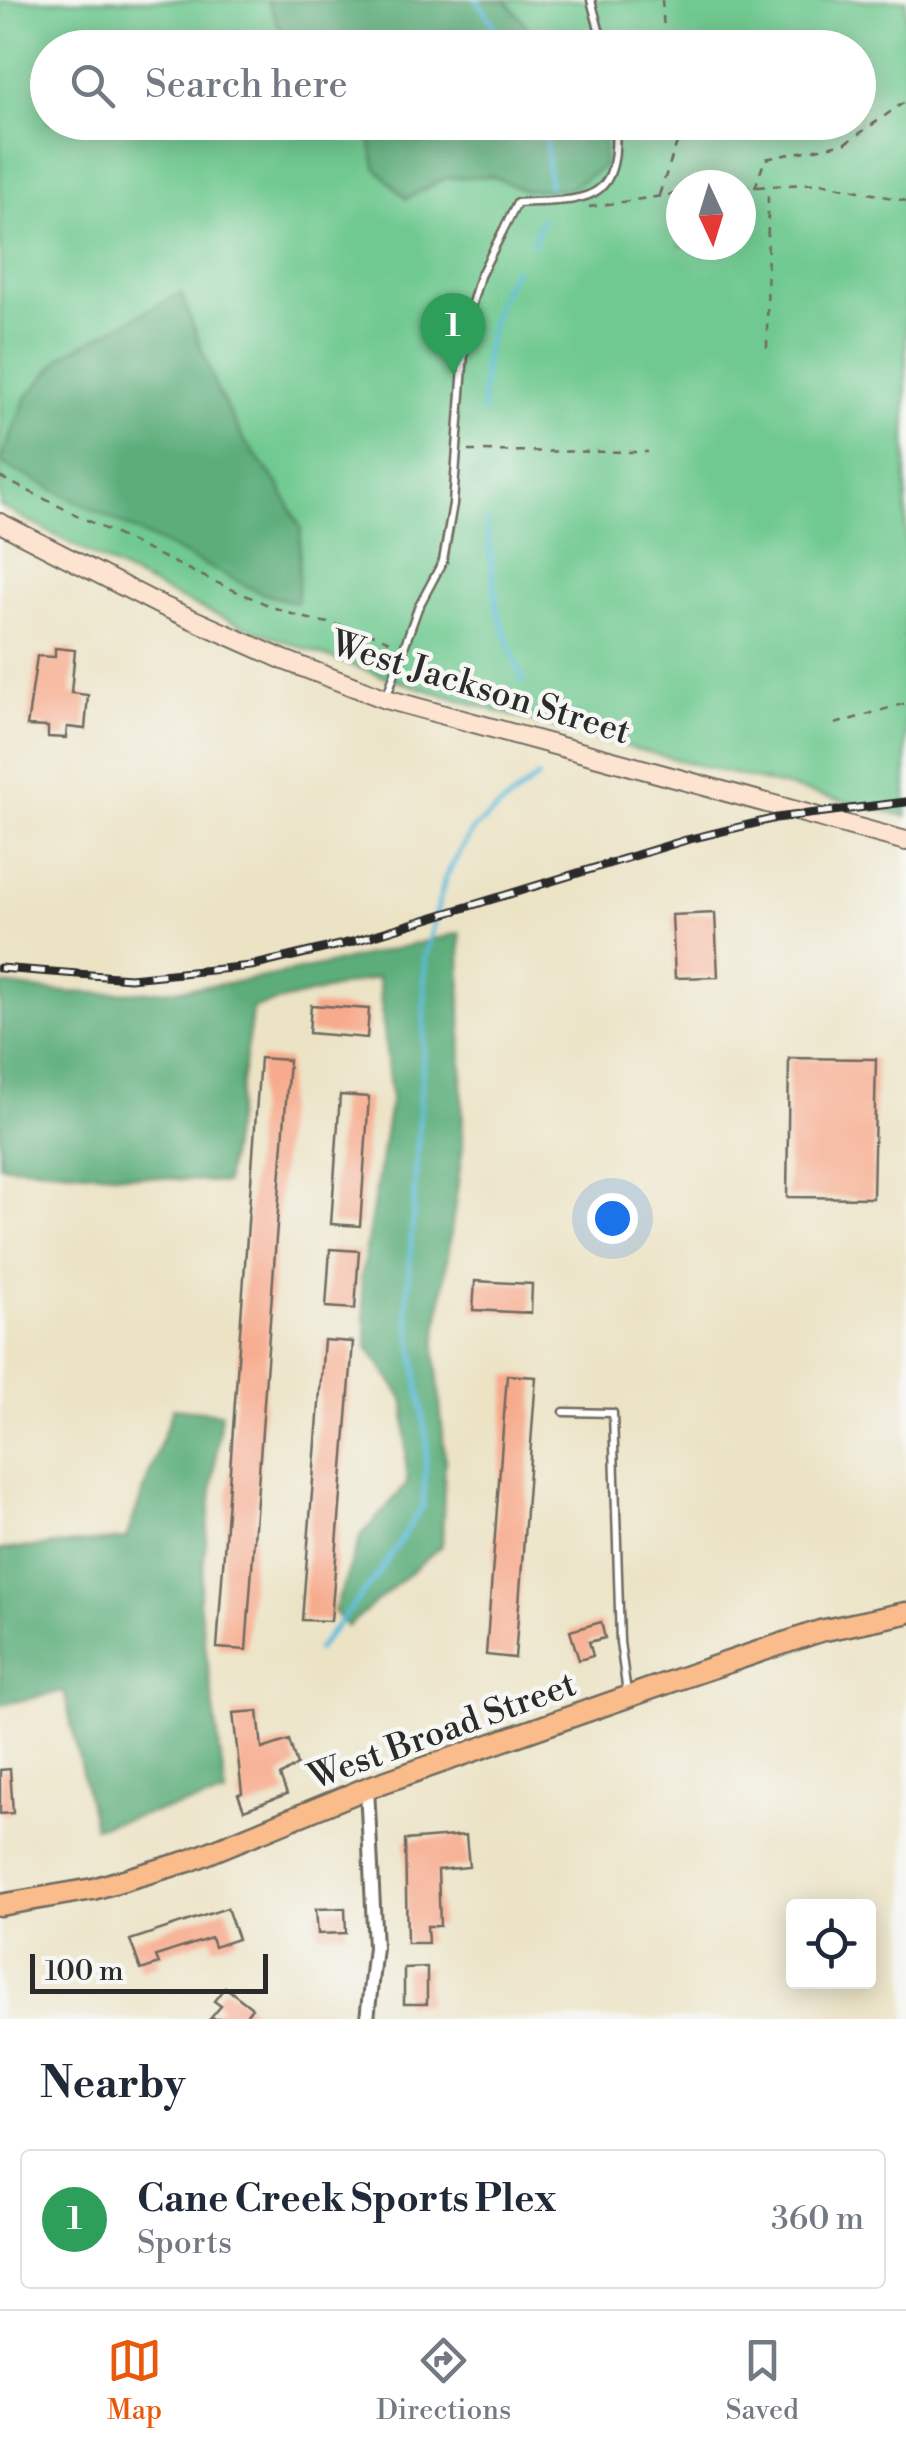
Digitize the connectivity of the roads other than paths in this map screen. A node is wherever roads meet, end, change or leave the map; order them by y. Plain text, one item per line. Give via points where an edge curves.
1 (591, 0) edge
2 (599, 30) edge
3 (616, 140) edge
4 (0, 523) edge
5 (386, 699) junction
6 (906, 842) edge
7 (564, 1412) dead end
8 (906, 1613) edge
9 (628, 1699) junction
10 (367, 1788) junction
11 (0, 1905) edge
12 (367, 2019) edge

1 - 2 lane
3 - 5 lane via 618,161 604,187 581,200 517,203 480,276 466,324 453,504 442,561
4 - 5 street, West Jackson Street via 176,612
5 - 6 street, West Jackson Street
7 - 9 lane via 613,1414
8 - 9 main road, West Broad Street via 820,1631
9 - 10 main road, West Broad Street
10 - 11 main road, West Broad Street via 189,1861 93,1889
10 - 12 street via 375,1946

